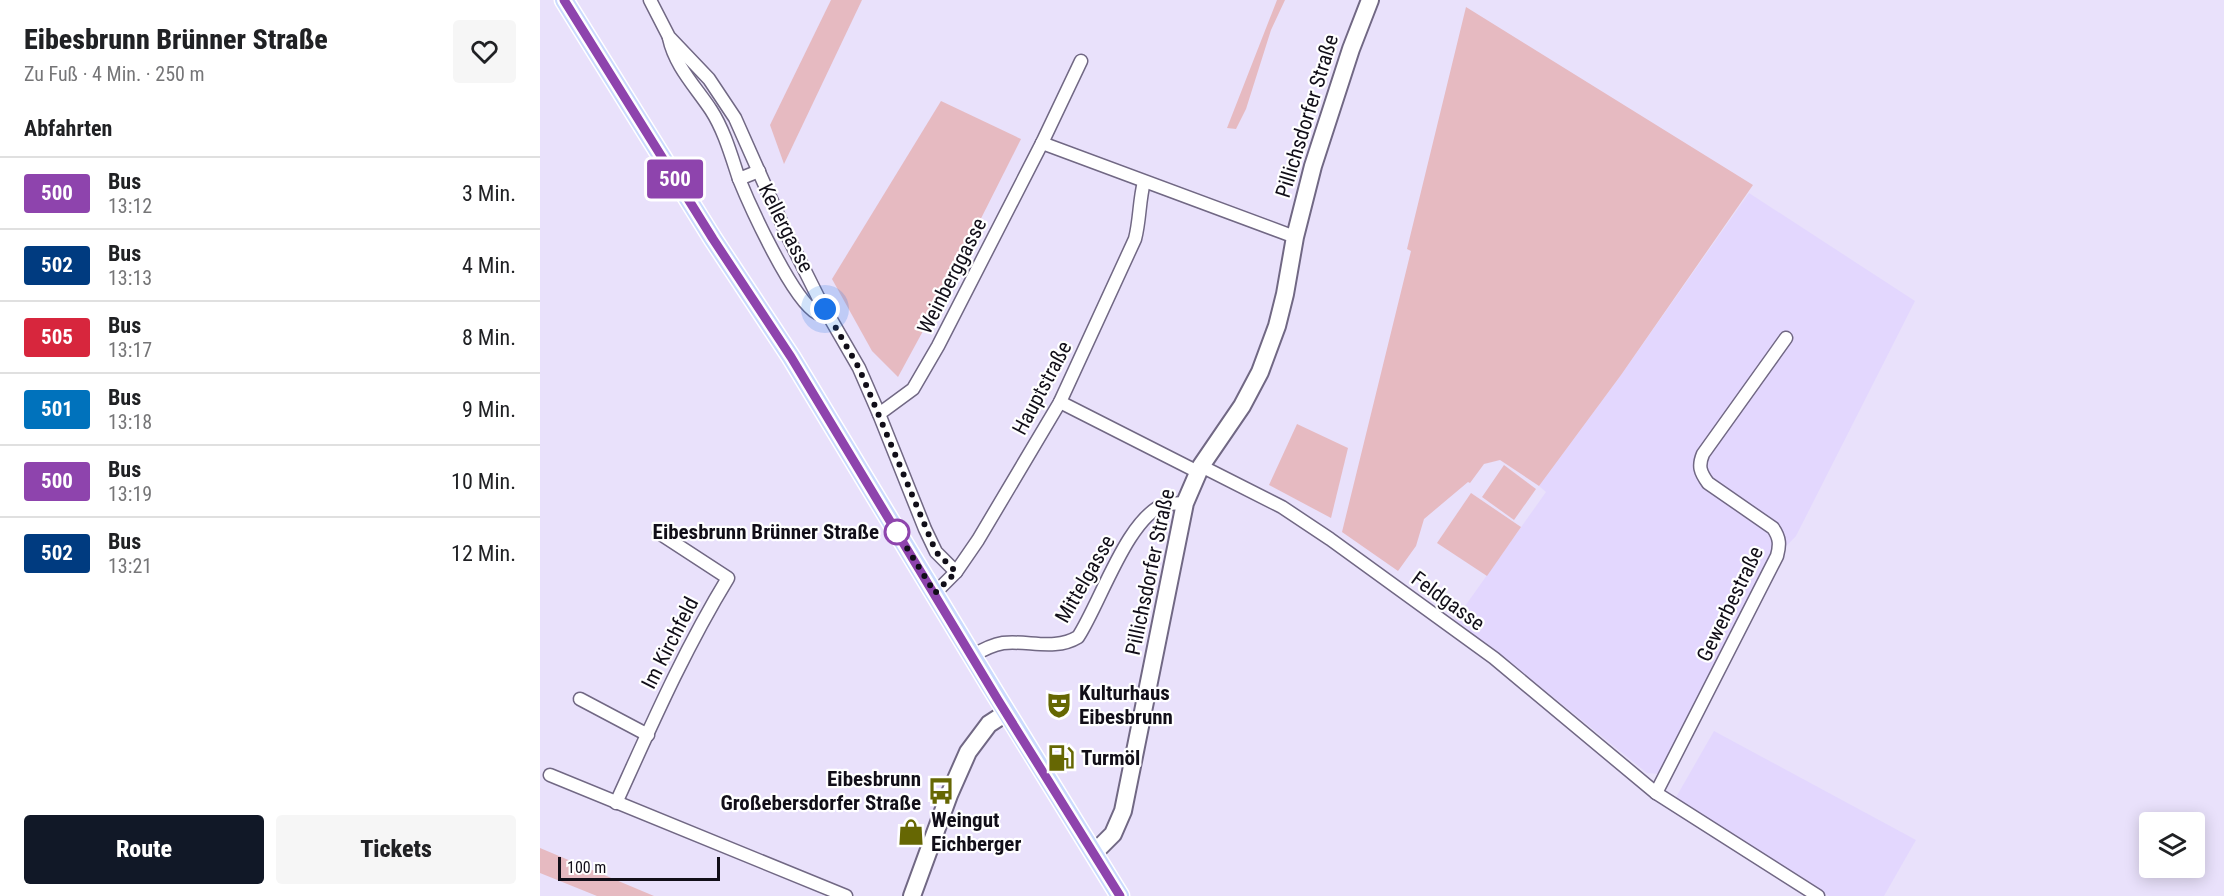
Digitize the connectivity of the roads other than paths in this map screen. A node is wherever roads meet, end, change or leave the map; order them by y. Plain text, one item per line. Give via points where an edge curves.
1 (564, 0) edge
2 (650, 0) edge
3 (1370, 0) edge
4 (669, 37) junction
5 (1080, 61) dead end
6 (735, 118) junction
7 (721, 128) junction
8 (1042, 143) junction
9 (759, 171) junction
10 (739, 178) junction
11 (1144, 182) junction
12 (1295, 237) junction
13 (825, 309) junction
14 (1786, 338) dead end
15 (1060, 402) junction
16 (879, 414) junction
17 (1199, 469) junction
18 (1185, 504) junction
19 (658, 533) dead end
20 (956, 572) junction
21 (935, 593) junction
22 (972, 656) junction
23 (580, 699) dead end
24 (1006, 712) junction
25 (648, 735) junction
26 (550, 775) dead end
27 (1656, 794) junction
28 (616, 802) junction
29 (1094, 853) junction
30 (846, 896) edge
31 (912, 896) edge
32 (1120, 896) edge
33 (1818, 896) edge

1 - 21 main road via 791,357
2 - 4 street, Kellergasse
3 - 12 main road, Pillichsdorfer Straße via 1319,145
4 - 6 street, Kellergasse via 709,79
4 - 7 street, Kellergasse via 671,50 684,73
5 - 8 street, Weinberggasse
6 - 7 street
6 - 9 street, Kellergasse
7 - 10 street, Kellergasse
8 - 11 street
8 - 16 street, Weinberggasse via 913,389
9 - 10 street, Kellergasse
9 - 13 street, Kellergasse
10 - 13 street, Kellergasse via 795,288 812,311
11 - 12 street
11 - 15 street, Hauptstraße via 1136,239
12 - 17 main road, Pillichsdorfer Straße via 1283,303 1260,372
13 - 16 street, Kellergasse via 859,368
14 - 27 street, Gewerbestraße via 1702,454 1699,464 1708,483 1773,528 1780,545 1777,556
15 - 17 street, Feldgasse
15 - 20 street, Hauptstraße
16 - 20 street, Kellergasse via 936,552
17 - 18 main road, Pillichsdorfer Straße
17 - 27 street, Feldgasse via 1282,507 1330,539 1494,658
18 - 22 street, Mittelgasse via 1167,504 1143,520 1118,558 1078,637 1059,645 994,645
18 - 29 main road, Pillichsdorfer Straße via 1123,811 1113,834
19 - 25 street, Im Kirchfeld via 728,578 675,672
20 - 21 street, Hauptstraße
21 - 22 main road
22 - 24 main road
23 - 25 street
24 - 29 main road
24 - 31 main road via 989,724 969,752 945,804
25 - 28 street, Im Kirchfeld
26 - 28 street
27 - 33 street, Feldgasse
28 - 30 street
29 - 32 main road

